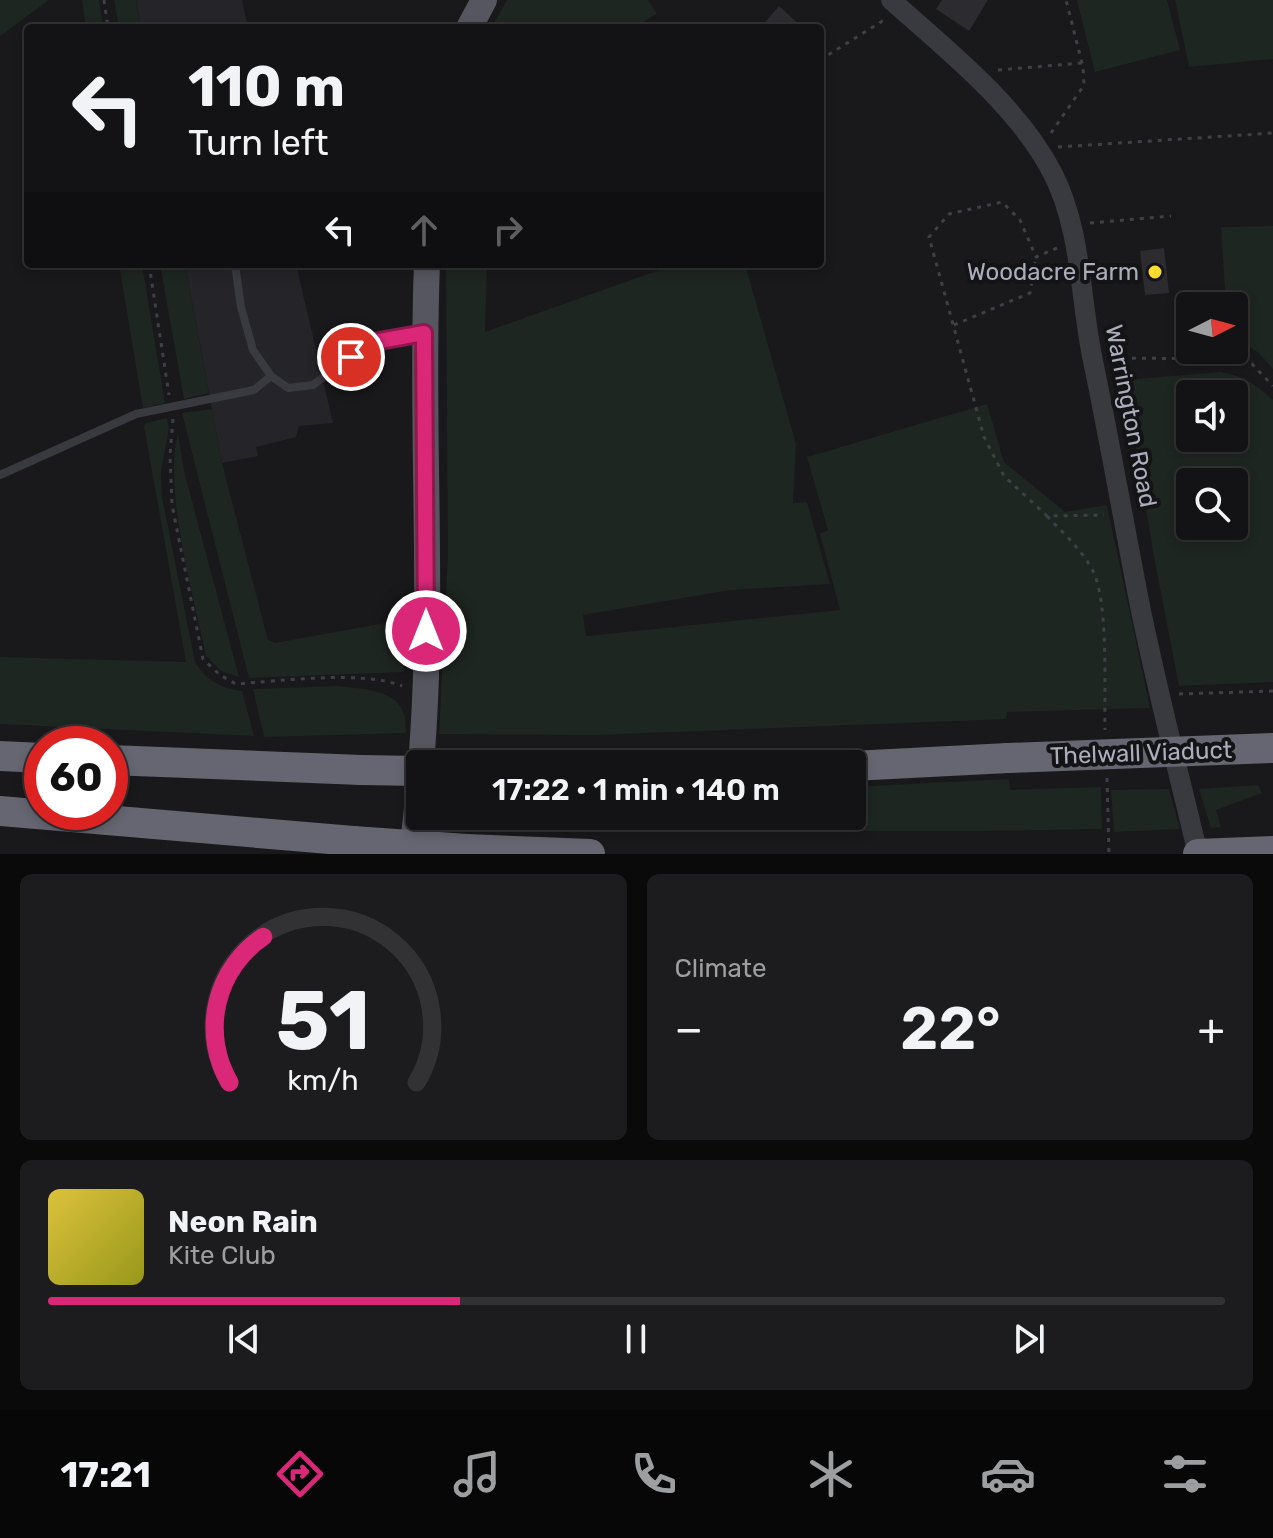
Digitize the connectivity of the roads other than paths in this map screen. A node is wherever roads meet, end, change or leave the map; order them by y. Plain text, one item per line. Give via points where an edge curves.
1 (484, 0) edge
2 (894, 3) edge
3 (471, 24) edge
4 (236, 268) edge
5 (427, 268) edge
6 (424, 333) junction
7 (271, 376) junction
8 (0, 475) edge
9 (1273, 748) edge
10 (422, 750) edge
11 (0, 756) edge
12 (24, 757) edge
13 (128, 761) edge
14 (866, 765) edge
15 (406, 771) edge
16 (0, 811) edge
17 (415, 830) edge
18 (1273, 851) edge
19 (412, 854) edge
20 (590, 854) edge
21 (1198, 854) edge

1 - 3 main road
2 - 21 street, Warrington Road via 999,101 1038,149 1064,198 1159,694
4 - 7 lane via 253,350
5 - 6 main road
6 - 7 lane via 368,343 313,385 288,388
6 - 10 main road
7 - 8 lane via 254,390 136,414
9 - 14 highway, Thelwall Viaduct, bridge
11 - 12 highway
13 - 15 highway, bridge
16 - 20 highway, bridge via 353,841
17 - 19 main road
18 - 21 highway, bridge

